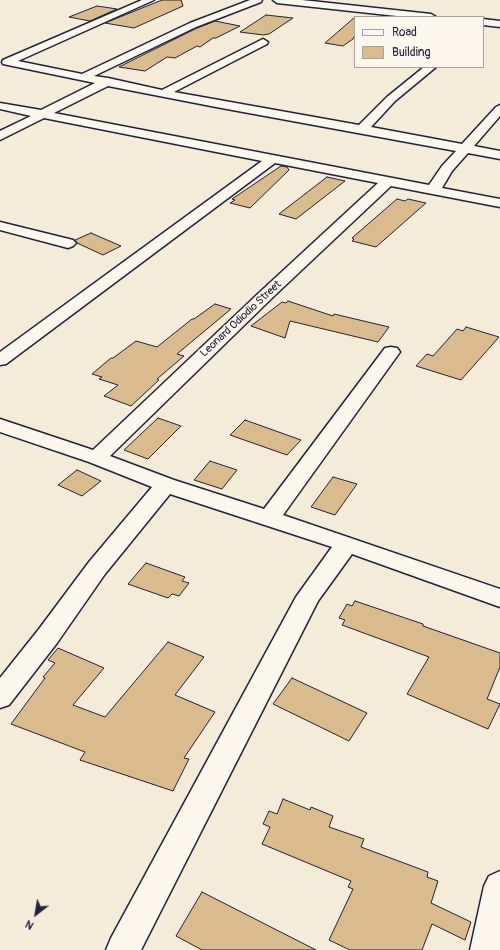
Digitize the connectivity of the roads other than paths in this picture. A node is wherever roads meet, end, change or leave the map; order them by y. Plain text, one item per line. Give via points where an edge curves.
1 (150, 0) edge
2 (258, 0) edge
3 (277, 0) edge
4 (305, 2) edge
5 (423, 16) edge
6 (484, 23) edge
7 (500, 24) edge
8 (263, 42) dead end
9 (3, 62) edge
10 (430, 68) edge
11 (84, 77) junction
12 (108, 81) junction
13 (164, 93) junction
14 (0, 106) edge
15 (500, 109) edge
16 (40, 114) junction
17 (362, 129) junction
18 (0, 136) edge
19 (463, 149) junction
20 (500, 155) edge
21 (271, 160) junction
22 (387, 182) junction
23 (433, 190) junction
24 (500, 203) edge
25 (0, 226) edge
26 (68, 243) dead end
27 (391, 352) dead end
28 (0, 360) edge
29 (0, 425) edge
30 (96, 458) junction
31 (166, 485) junction
32 (269, 519) junction
33 (348, 544) junction
34 (500, 598) edge
35 (0, 697) edge
36 (500, 886) edge
37 (124, 950) edge
38 (487, 950) edge

1 - 9 street
2 - 11 street via 193,25
3 - 4 street
4 - 5 street
6 - 7 street
8 - 13 street
9 - 11 street
10 - 17 street via 391,99
11 - 12 street
12 - 13 street
12 - 16 street
13 - 17 street
14 - 16 street
15 - 19 street
16 - 18 street
16 - 21 street
17 - 19 street
19 - 20 street
19 - 23 street
21 - 22 street
21 - 28 street
22 - 23 street
22 - 30 street, Leonard Odiodio Street
23 - 24 street
25 - 26 street
27 - 32 street
29 - 30 street
30 - 31 street
31 - 32 street
31 - 35 street via 97,568
32 - 33 street
33 - 34 street
33 - 37 street via 308,596
36 - 38 street

